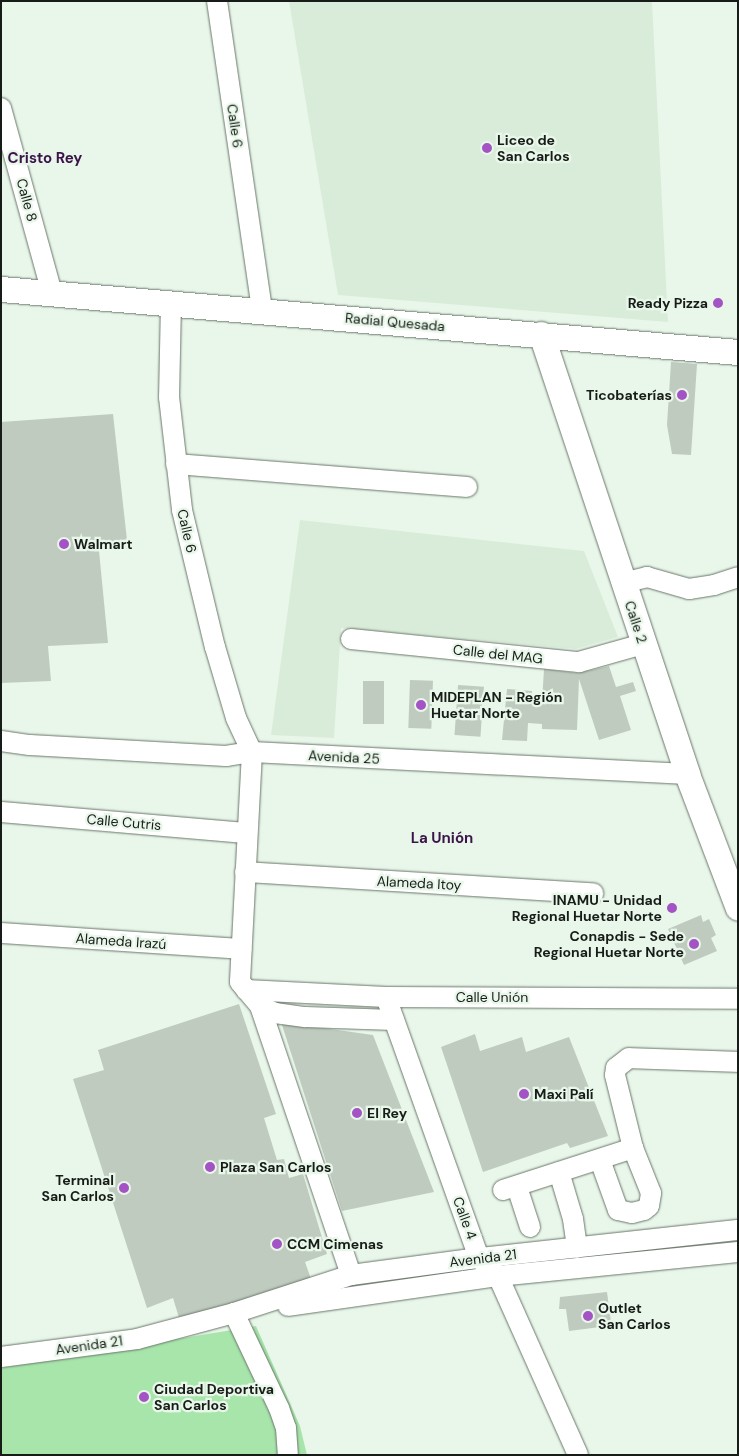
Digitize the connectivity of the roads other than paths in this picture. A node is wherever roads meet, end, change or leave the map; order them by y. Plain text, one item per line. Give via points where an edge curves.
1 (216, 1) edge
2 (1, 108) edge
3 (7, 288) edge
4 (52, 293) junction
5 (171, 302) junction
6 (262, 310) junction
7 (542, 334) junction
8 (738, 352) edge
9 (176, 464) junction
10 (467, 487) dead end
11 (738, 577) edge
12 (623, 583) junction
13 (351, 639) dead end
14 (643, 644) junction
15 (1, 741) edge
16 (252, 752) junction
17 (687, 774) junction
18 (1, 812) edge
19 (248, 833) junction
20 (245, 872) junction
21 (593, 893) dead end
22 (738, 908) edge
23 (1, 933) edge
24 (241, 949) junction
25 (246, 990) junction
26 (386, 997) junction
27 (738, 999) edge
28 (260, 1006) junction
29 (394, 1020) junction
30 (738, 1062) edge
31 (634, 1148) junction
32 (600, 1160) junction
33 (560, 1172) junction
34 (530, 1228) dead end
35 (738, 1230) edge
36 (576, 1248) junction
37 (738, 1252) edge
38 (479, 1258) junction
39 (351, 1275) junction
40 (498, 1276) junction
41 (234, 1313) junction
42 (1, 1357) edge
43 (288, 1455) edge
44 (578, 1455) edge

1 - 6 street, Calle 6
2 - 4 street, Calle 8
3 - 4 main road, Radial Quesada
4 - 5 main road, Radial Quesada
5 - 6 main road, Radial Quesada
5 - 9 street, Calle 6 via 168,397
6 - 7 main road, Radial Quesada
7 - 8 main road, Radial Quesada
7 - 12 main road, Calle 2
9 - 10 street
9 - 16 street, Calle 6 via 182,510 215,647 236,718
11 - 12 street via 689,589 647,577
12 - 14 main road, Calle 2
13 - 14 street, Calle del MAG via 579,662
14 - 17 main road, Calle 2
15 - 16 street, Avenida 25 via 226,756
16 - 17 street, Avenida 25
16 - 19 street
17 - 22 main road, Calle 2
18 - 19 street, Calle Cutris
19 - 20 street
20 - 21 street, Alameda Itoy
20 - 24 street
23 - 24 street, Alameda Irazú
24 - 25 street via 240,982
25 - 26 street, Calle Unión
25 - 28 street
26 - 27 street, Calle Unión
26 - 29 street, Calle 4
28 - 29 street via 275,1013 306,1017
28 - 39 street
29 - 38 street, Calle 4
30 - 31 street via 644,1057 622,1062 615,1075
31 - 32 street
31 - 32 street via 651,1193 649,1206 644,1210 632,1213 618,1210
32 - 33 street
33 - 34 street via 510,1189
33 - 36 street via 573,1219
35 - 36 street, Avenida 21
36 - 38 street, Avenida 21
37 - 40 street, Avenida 21
38 - 39 street, Avenida 21
38 - 40 street, Calle 4
39 - 41 street, Avenida 21
40 - 41 street, Avenida 21
40 - 44 street, Calle 4
41 - 42 street, Avenida 21 via 137,1339
41 - 43 street via 280,1408 286,1428

